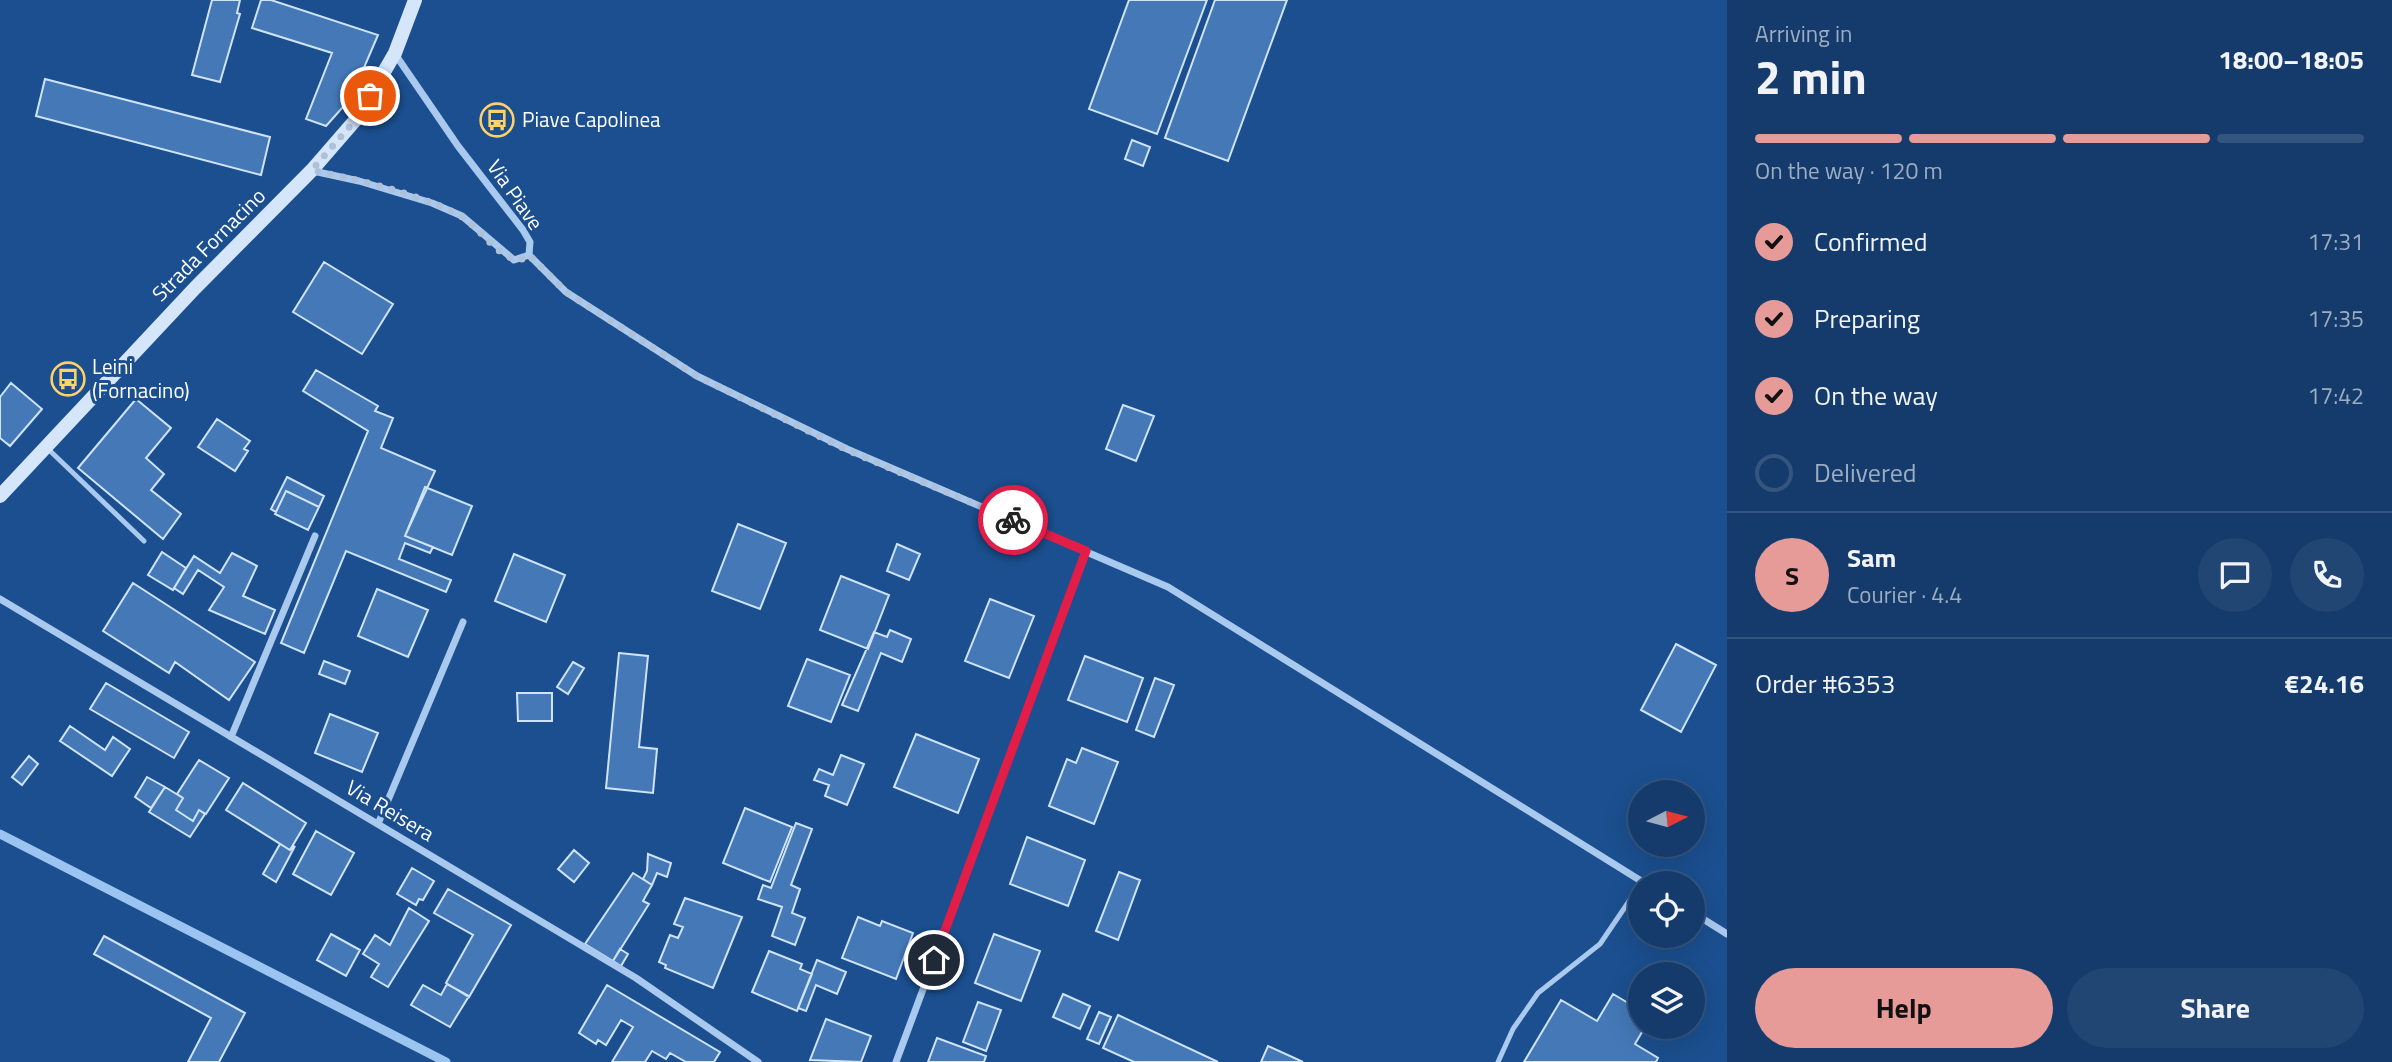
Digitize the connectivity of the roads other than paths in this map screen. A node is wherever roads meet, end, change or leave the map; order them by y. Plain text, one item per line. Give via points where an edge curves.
1 (415, 0) edge
2 (395, 53) junction
3 (312, 170) junction
4 (529, 255) junction
5 (46, 447) junction
6 (0, 496) edge
7 (315, 536) dead end
8 (144, 541) dead end
9 (1086, 551) junction
10 (0, 599) edge
11 (463, 622) dead end
12 (231, 737) junction
13 (378, 824) junction
14 (1628, 874) edge
15 (1628, 903) edge
16 (1705, 920) edge
17 (1727, 934) edge
18 (758, 1062) edge
19 (896, 1062) edge
20 (1498, 1062) edge

1 - 2 street, Strada Fornacino
2 - 3 street, Strada Fornacino via 358,117
2 - 4 street, Via Piave via 523,230 530,243
3 - 4 street, Via Piave via 432,203 462,216 514,260
3 - 5 street, Strada Fornacino
4 - 9 street, Via Piave via 566,292 697,376 847,450
5 - 6 street, Strada Fornacino
5 - 8 lane
7 - 12 street
9 - 14 street, Via Piave via 1168,587
9 - 19 street
10 - 12 street, Via Reisera
11 - 13 street
12 - 13 street, Via Reisera
13 - 18 street, Via Reisera via 636,978
15 - 20 lane via 1600,944 1538,993 1513,1028
16 - 17 street

